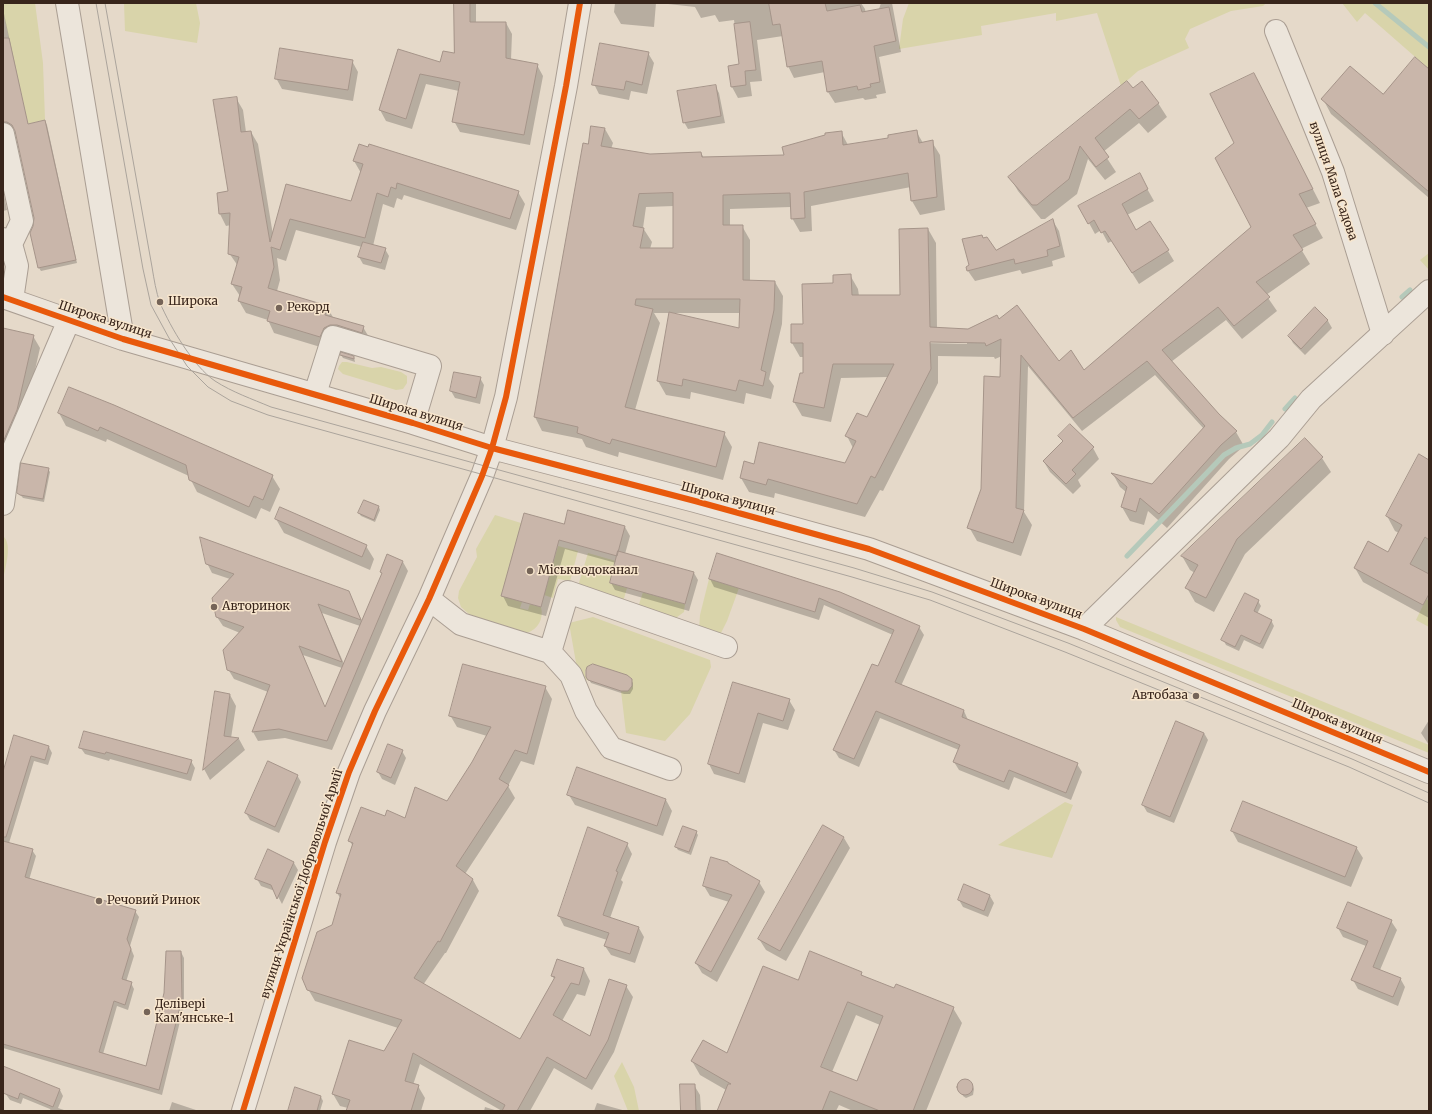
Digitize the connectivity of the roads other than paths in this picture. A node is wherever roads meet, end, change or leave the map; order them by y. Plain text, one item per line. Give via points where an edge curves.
1 (67, 3) edge
2 (580, 3) edge
3 (1276, 31) dead end
4 (3, 134) edge
5 (7, 242) edge
6 (1429, 291) edge
7 (8, 299) edge
8 (69, 320) junction
9 (1383, 334) junction
10 (123, 339) junction
11 (315, 394) junction
12 (414, 423) junction
13 (492, 448) junction
14 (3, 504) edge
15 (429, 599) junction
16 (1084, 629) junction
17 (726, 648) dead end
18 (550, 652) junction
19 (670, 769) dead end
20 (1429, 772) edge
21 (243, 1111) edge

1 - 10 street
2 - 13 street, вулиця Української Добровольчої Армії via 506,397
3 - 9 street, вулиця Мала Садова via 1333,172
4 - 5 street via 22,222
5 - 7 street via 17,266
6 - 9 street
7 - 8 street, Широка вулиця
8 - 10 street, Широка вулиця
8 - 14 street via 9,460
9 - 16 street via 1311,399 1279,438
10 - 11 street, Широка вулиця
11 - 12 street, Широка вулиця
11 - 12 street via 333,337 430,366
12 - 13 street, Широка вулиця
13 - 15 street, вулиця Української Добровольчої Армії
13 - 16 street, Широка вулиця via 869,549
15 - 18 street via 461,624
15 - 21 street, вулиця Української Добровольчої Армії via 375,711 349,772 325,842
16 - 20 street, Широка вулиця
17 - 18 street via 568,592
18 - 19 street via 571,675 586,711 611,748

